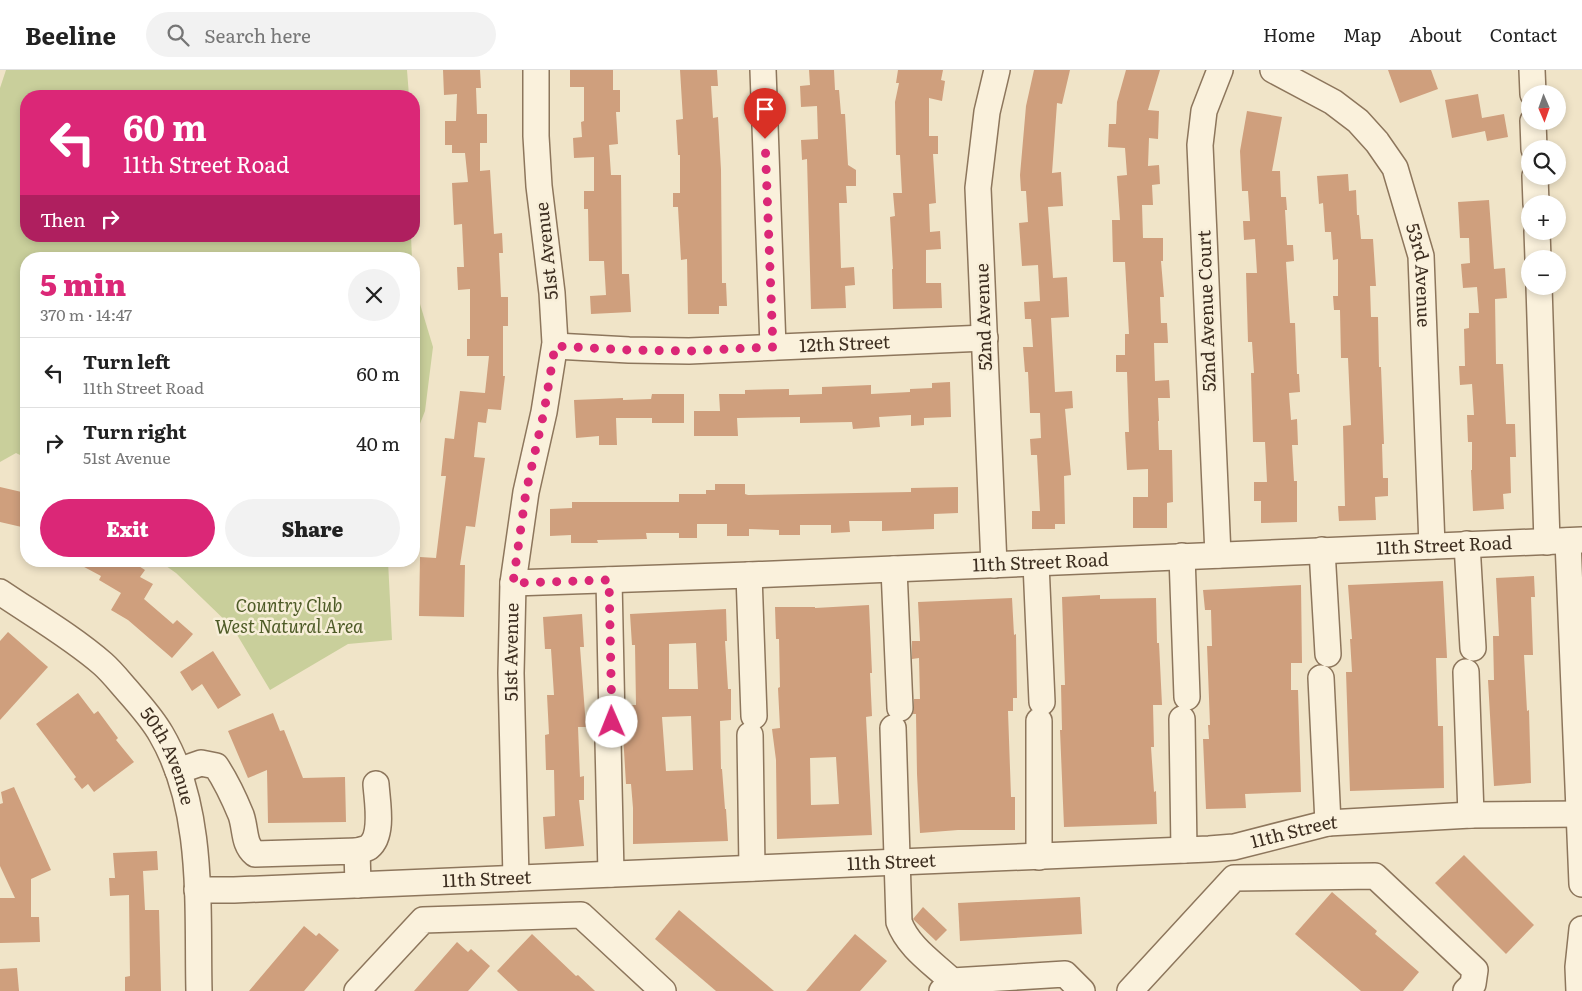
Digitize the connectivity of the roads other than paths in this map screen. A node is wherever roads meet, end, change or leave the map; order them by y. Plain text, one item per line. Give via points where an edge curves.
1 (536, 70) edge
2 (763, 70) edge
3 (997, 70) edge
4 (1220, 70) edge
5 (1273, 70) edge
6 (1532, 70) edge
7 (1532, 85) edge
8 (1539, 295) edge
9 (985, 338) junction
10 (555, 346) junction
11 (773, 347) junction
12 (1566, 541) edge
13 (1467, 544) junction
14 (1432, 546) junction
15 (1322, 550) junction
16 (1218, 555) junction
17 (1182, 556) junction
18 (1036, 563) junction
19 (994, 564) junction
20 (894, 569) junction
21 (749, 575) junction
22 (609, 580) junction
23 (513, 583) junction
24 (0, 592) edge
25 (1473, 648) dead end
26 (1466, 672) dead end
27 (178, 771) junction
28 (376, 784) dead end
29 (1580, 814) edge
30 (1471, 815) junction
31 (1328, 823) junction
32 (1234, 847) junction
33 (1184, 850) junction
34 (357, 851) junction
35 (1039, 856) junction
36 (897, 863) junction
37 (752, 868) junction
38 (611, 874) junction
39 (510, 878) junction
40 (1234, 878) junction
41 (1582, 884) edge
42 (358, 885) junction
43 (197, 890) junction
44 (504, 918) junction
45 (1582, 929) edge
46 (947, 986) edge
47 (199, 991) edge
48 (357, 991) edge
49 (663, 991) edge
50 (1082, 991) edge
51 (1130, 991) edge
52 (1466, 991) edge
53 (1579, 991) edge

1 - 10 street, 51st Avenue via 539,186
2 - 11 street
3 - 9 street, 52nd Avenue via 987,112 978,188
4 - 16 street, 52nd Avenue Court via 1204,111 1200,145
5 - 14 street, 53rd Avenue via 1333,102 1358,121 1395,168 1421,256
6 - 7 street
8 - 12 street
9 - 11 street, 12th Street
9 - 19 street, 52nd Avenue
10 - 11 street, 12th Street via 689,351
10 - 23 street, 51st Avenue via 526,492
12 - 13 street, 11th Street Road
12 - 29 street
13 - 14 street, 11th Street Road
13 - 25 street
14 - 15 street, 11th Street Road
15 - 16 street, 11th Street Road
15 - 31 street
16 - 17 street, 11th Street Road
17 - 18 street, 11th Street Road
17 - 33 street
18 - 19 street, 11th Street Road
18 - 35 street
19 - 20 street, 11th Street Road
20 - 21 street, 11th Street Road
20 - 36 street
21 - 22 street, 11th Street Road
21 - 37 street
22 - 23 street, 11th Street Road
22 - 38 street
23 - 39 street, 51st Avenue
24 - 27 street, 50th Avenue via 104,665 161,734
26 - 30 street
27 - 34 street via 201,763 216,766 225,780 250,849 255,854
27 - 43 street, 50th Avenue via 191,822
28 - 34 street via 378,829 368,847
29 - 30 street, 11th Street
29 - 41 street
30 - 31 street, 11th Street
31 - 32 street, 11th Street
32 - 33 street, 11th Street
32 - 40 street
33 - 35 street, 11th Street
34 - 42 street
35 - 36 street, 11th Street
36 - 37 street, 11th Street
36 - 46 street via 899,922 903,933
37 - 38 street, 11th Street
38 - 39 street, 11th Street
39 - 42 street, 11th Street
39 - 44 street, 51st Avenue
40 - 51 street
40 - 52 street via 1375,876 1475,970 1473,984
42 - 43 street, 11th Street
43 - 47 street, 50th Avenue
44 - 48 street via 423,920
44 - 49 street via 581,915
45 - 53 street
46 - 50 street via 1064,974

